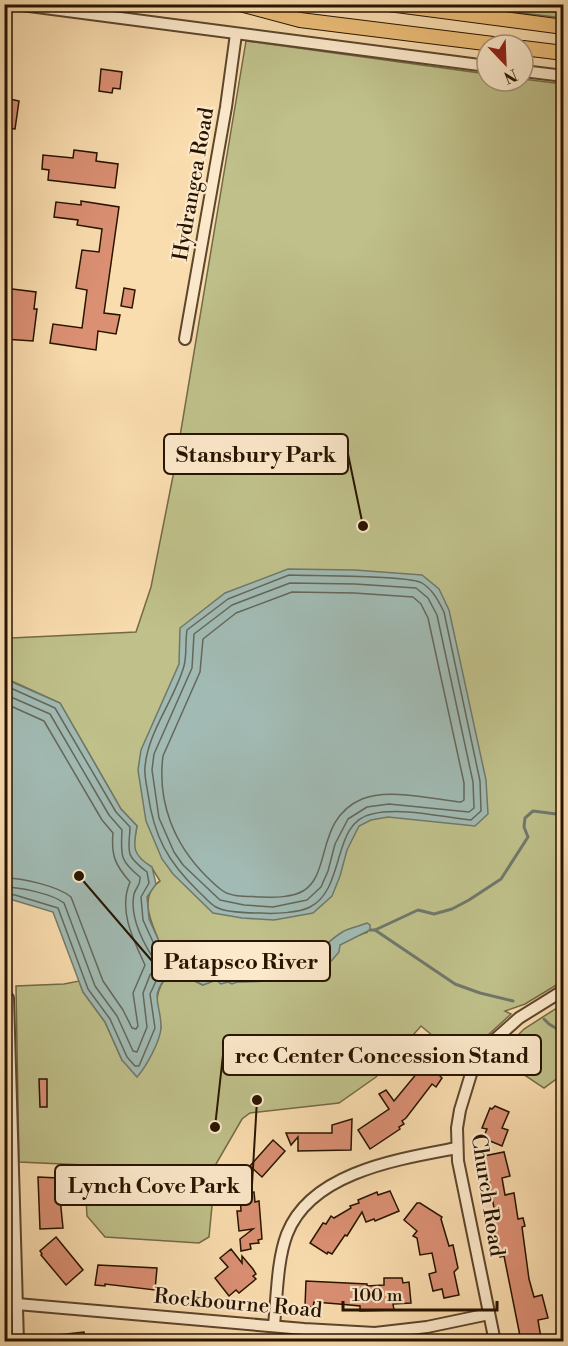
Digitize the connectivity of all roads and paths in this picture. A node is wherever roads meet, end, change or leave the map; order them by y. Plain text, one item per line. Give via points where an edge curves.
1 (14, 4) edge
2 (240, 4) edge
3 (389, 4) edge
4 (564, 27) edge
5 (236, 34) junction
6 (475, 42) edge
7 (535, 49) edge
8 (564, 53) edge
9 (475, 64) edge
10 (535, 72) edge
11 (564, 76) edge
12 (185, 339) dead end
13 (564, 990) edge
14 (4, 995) edge
15 (457, 1148) junction
16 (8, 1152) edge
17 (17, 1304) junction
18 (489, 1314) junction
19 (274, 1325) junction
20 (18, 1341) edge
21 (495, 1341) edge

1 - 5 street
2 - 6 main road via 300,20
3 - 4 main road
5 - 9 street
5 - 12 street, Hydrangea Road
7 - 8 main road
10 - 11 street
13 - 15 street, Church Road via 492,1042 471,1074 460,1110
14 - 16 street via 8,998
15 - 18 street, Church Road
15 - 19 street via 365,1171 313,1197 286,1236
16 - 17 street
17 - 19 street, Rockbourne Road
17 - 20 street
18 - 19 street, Rockbourne Road via 375,1333
18 - 21 street, Church Road

